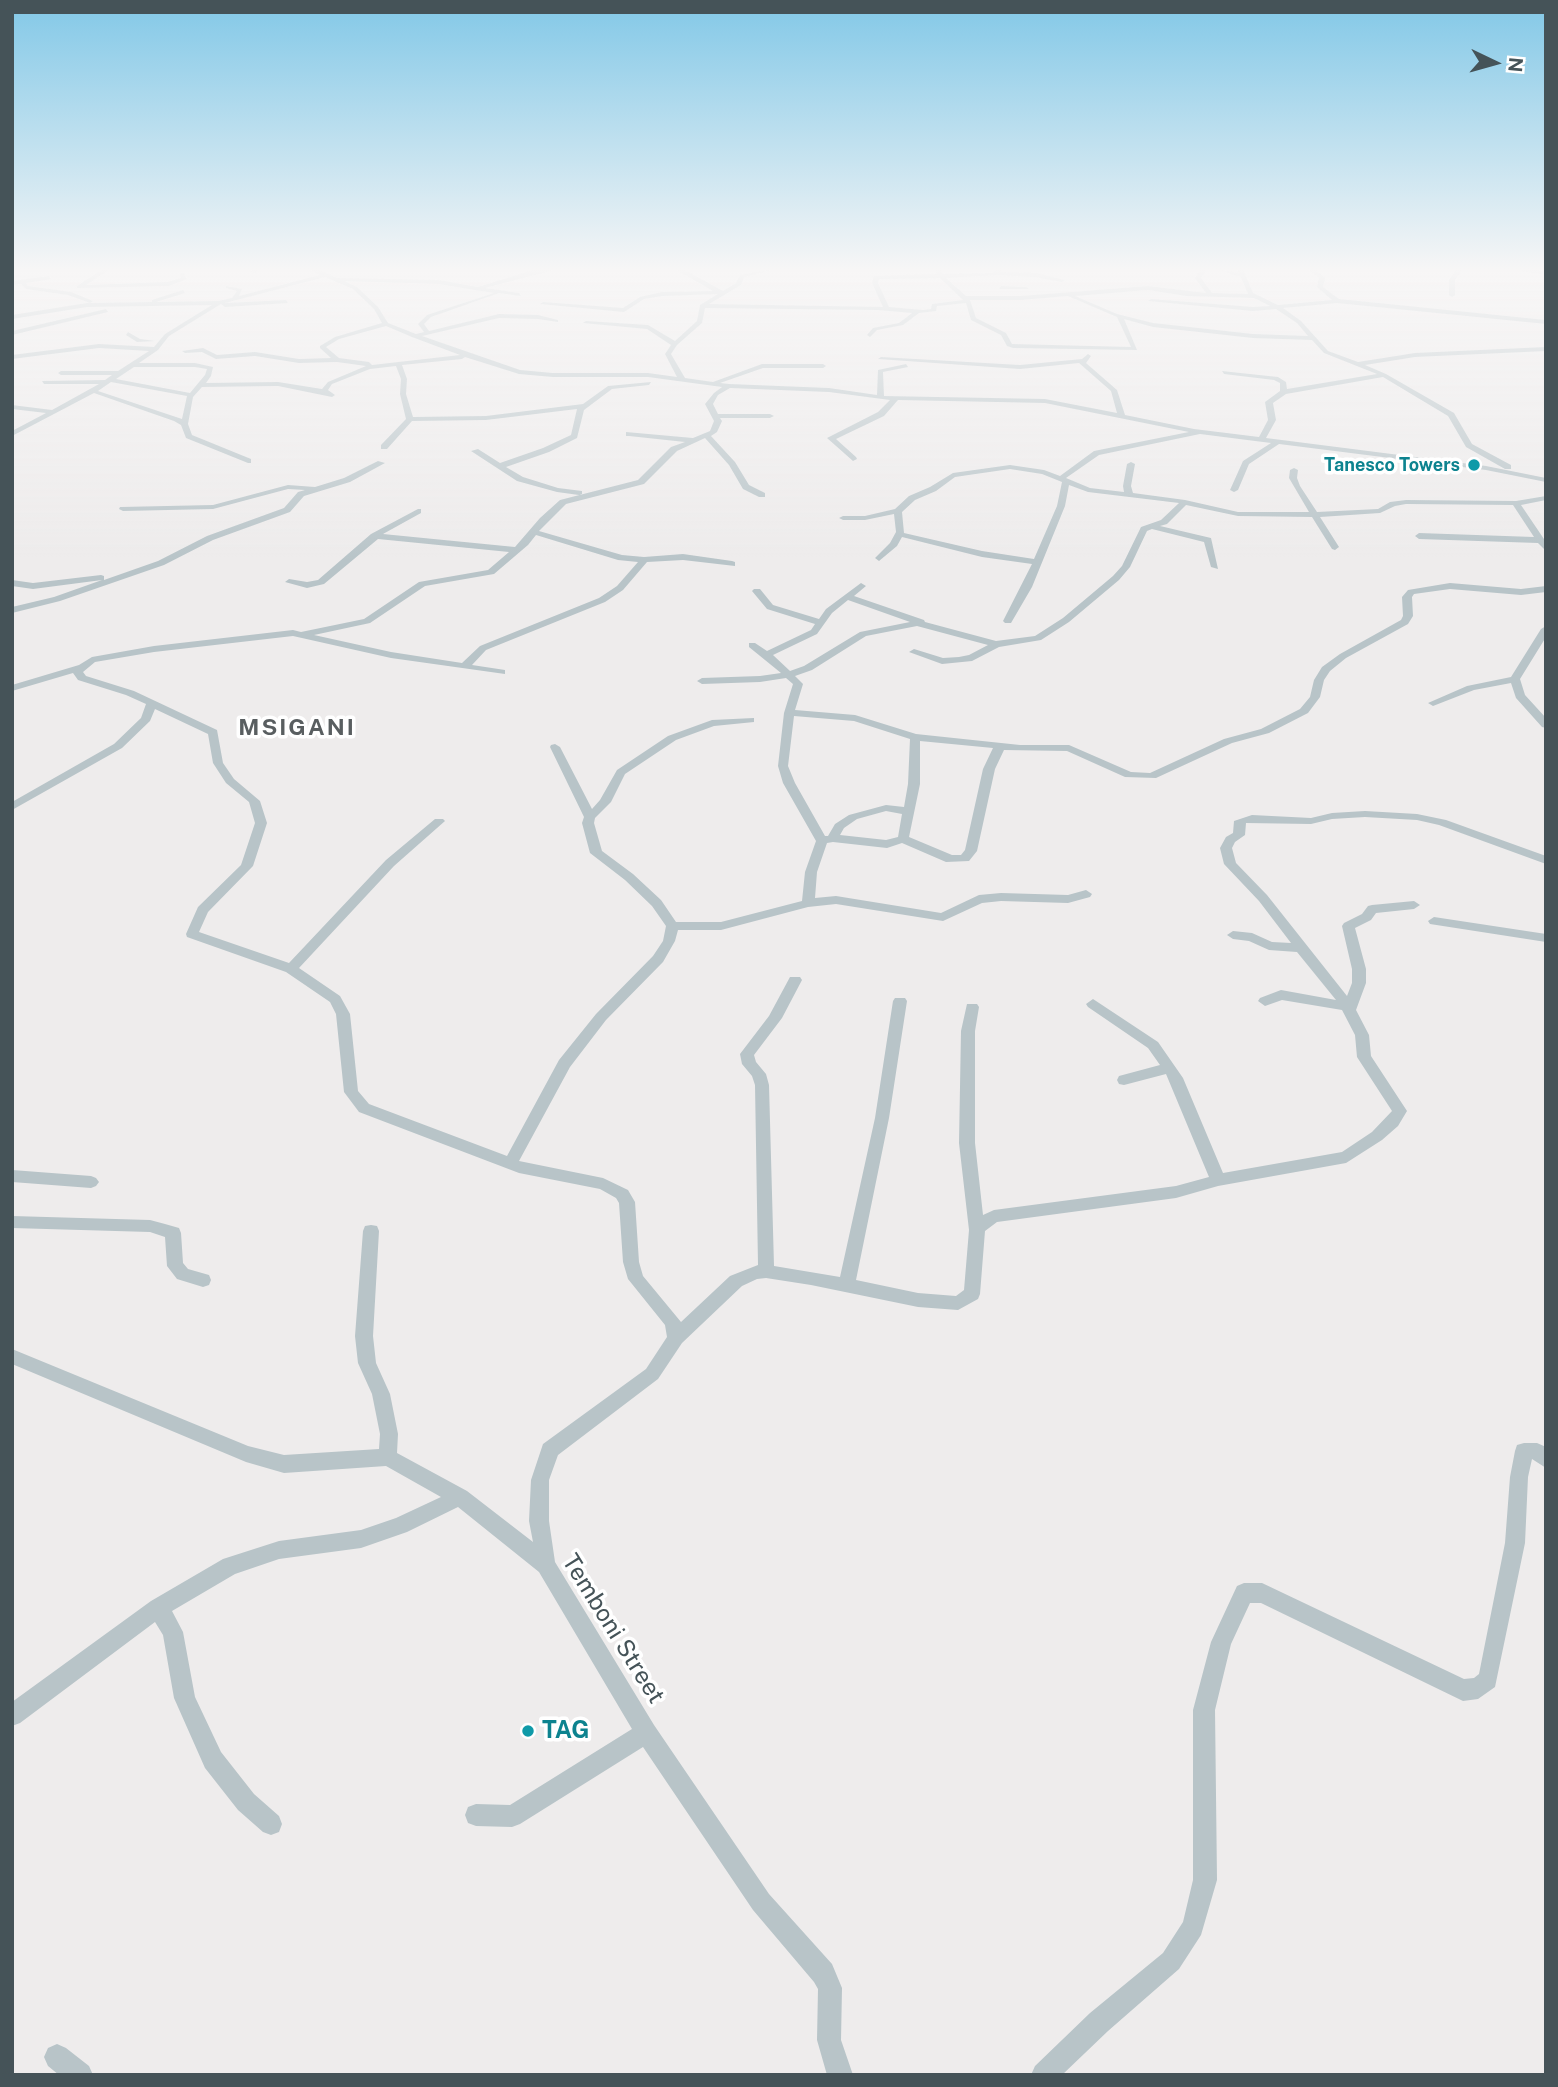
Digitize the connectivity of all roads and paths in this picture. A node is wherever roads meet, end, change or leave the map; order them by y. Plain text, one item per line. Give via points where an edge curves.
1 (132, 366) edge
2 (202, 366) edge
3 (373, 366) edge
4 (399, 366) edge
5 (497, 366) edge
6 (674, 366) edge
7 (809, 366) edge
8 (903, 366) edge
9 (1087, 366) edge
10 (1361, 366) edge
11 (1224, 372) dead end
12 (61, 373) dead end
13 (121, 373) junction
14 (1384, 375) junction
15 (682, 379) junction
16 (110, 380) junction
17 (44, 382) dead end
18 (649, 383) dead end
19 (711, 384) junction
20 (201, 385) junction
21 (729, 386) junction
22 (93, 391) junction
23 (1284, 392) junction
24 (191, 395) junction
25 (881, 398) junction
26 (895, 399) junction
27 (585, 406) junction
28 (12, 407) edge
29 (54, 412) junction
30 (770, 415) dead end
31 (1121, 415) junction
32 (716, 416) junction
33 (410, 419) junction
34 (184, 424) junction
35 (1202, 432) junction
36 (12, 434) edge
37 (629, 434) dead end
38 (708, 436) junction
39 (693, 440) junction
40 (1261, 440) junction
41 (1278, 442) junction
42 (384, 447) dead end
43 (475, 451) dead end
44 (853, 458) dead end
45 (248, 461) dead end
46 (381, 463) dead end
47 (1131, 464) dead end
48 (500, 466) junction
49 (1294, 470) dead end
50 (1521, 475) junction
51 (1063, 480) junction
52 (1546, 480) edge
53 (314, 488) junction
54 (1234, 489) dead end
55 (598, 492) junction
56 (1129, 494) junction
57 (762, 495) dead end
58 (1546, 498) edge
59 (1185, 502) junction
60 (1516, 503) junction
61 (123, 509) dead end
62 (898, 510) junction
63 (418, 511) dead end
64 (1317, 514) junction
65 (843, 518) dead end
66 (1148, 527) junction
67 (535, 532) junction
68 (899, 534) junction
69 (374, 536) junction
70 (1419, 536) dead end
71 (1539, 540) junction
72 (1335, 547) dead end
73 (1546, 548) edge
74 (516, 550) junction
75 (879, 558) dead end
76 (644, 560) junction
77 (1037, 562) junction
78 (733, 564) dead end
79 (1215, 567) dead end
80 (112, 578) junction
81 (289, 582) dead end
82 (12, 583) edge
83 (861, 586) dead end
84 (1546, 589) edge
85 (757, 591) dead end
86 (846, 597) junction
87 (12, 610) edge
88 (1007, 621) dead end
89 (821, 623) junction
90 (922, 623) junction
91 (1544, 633) edge
92 (299, 635) junction
93 (752, 645) dead end
94 (996, 645) junction
95 (914, 652) dead end
96 (766, 655) junction
97 (465, 666) junction
98 (79, 668) junction
99 (501, 672) dead end
100 (790, 674) junction
101 (1515, 679) junction
102 (702, 681) dead end
103 (12, 688) edge
104 (1433, 703) dead end
105 (151, 705) junction
106 (789, 713) junction
107 (750, 720) dead end
108 (1546, 725) edge
109 (915, 737) junction
110 (1000, 746) junction
111 (555, 747) dead end
112 (12, 807) edge
113 (909, 811) junction
114 (590, 817) junction
115 (439, 821) dead end
116 (827, 839) junction
117 (903, 839) junction
118 (1546, 860) edge
119 (1086, 894) dead end
120 (808, 903) junction
121 (1414, 905) dead end
122 (1434, 921) dead end
123 (672, 926) junction
124 (1233, 934) dead end
125 (1546, 938) edge
126 (1301, 948) junction
127 (291, 970) junction
128 (795, 980) dead end
129 (900, 1001) dead end
130 (1265, 1001) dead end
131 (1093, 1004) dead end
132 (972, 1007) dead end
133 (1349, 1007) junction
134 (1169, 1068) junction
135 (1124, 1080) dead end
136 (510, 1164) junction
137 (12, 1176) edge
138 (1218, 1180) junction
139 (91, 1182) dead end
140 (12, 1222) edge
141 (977, 1230) junction
142 (371, 1231) dead end
143 (766, 1271) junction
144 (203, 1280) dead end
145 (847, 1285) junction
146 (676, 1338) junction
147 (12, 1356) edge
148 (388, 1457) junction
149 (1546, 1460) edge
150 (460, 1497) junction
151 (546, 1565) junction
152 (158, 1608) junction
153 (12, 1714) edge
154 (646, 1732) junction
155 (476, 1815) dead end
156 (271, 1825) dead end
157 (57, 2057) dead end
158 (80, 2075) edge
159 (840, 2075) edge
160 (1044, 2075) edge

1 - 13 street
2 - 20 street via 211,368
3 - 20 street via 335,380 326,386 329,394 278,384
4 - 33 street
5 - 15 street via 535,374
6 - 15 street
7 - 19 street via 755,368
8 - 25 street via 880,371
9 - 31 street via 1114,390
10 - 14 street
11 - 23 street via 1276,378 1286,387
12 - 13 street
13 - 16 street
14 - 23 street
14 - 50 street via 1451,415 1469,445
15 - 19 street
16 - 17 street
16 - 22 street
16 - 24 street
18 - 27 street via 610,387
19 - 21 street
20 - 24 street
21 - 25 street via 829,390
21 - 32 street via 709,404
22 - 29 street
22 - 34 street
23 - 40 street via 1269,402 1272,420
24 - 34 street
25 - 26 street
26 - 31 street via 1012,398
26 - 44 street via 881,414 831,438
27 - 33 street via 486,418
27 - 48 street via 574,436
28 - 29 street
29 - 36 street
30 - 32 street
31 - 35 street
32 - 38 street via 717,426
33 - 42 street
34 - 45 street via 189,436
35 - 40 street
35 - 51 street via 1097,453
37 - 39 street
38 - 39 street
38 - 57 street via 743,484
39 - 55 street via 662,457 640,482
40 - 41 street
41 - 50 street
41 - 54 street via 1246,463
43 - 48 street
46 - 53 street via 347,480
47 - 56 street
48 - 55 street via 542,486 565,492
49 - 64 street via 1296,485
50 - 52 street
51 - 56 street via 1088,490
51 - 62 street via 1020,467 953,475
51 - 77 street via 1061,506
53 - 61 street via 288,487 213,508
53 - 80 street via 298,496 287,510 210,538 161,563
55 - 67 street via 563,502
56 - 59 street
58 - 60 street
59 - 64 street via 1238,514
59 - 66 street via 1164,522
60 - 64 street via 1406,502 1380,511
60 - 71 street
62 - 65 street
62 - 68 street
63 - 69 street
64 - 72 street
66 - 79 street via 1208,540
66 - 94 street via 1126,567 1066,621 1038,638
67 - 74 street
67 - 76 street via 606,554
68 - 75 street
68 - 77 street
69 - 74 street
69 - 81 street via 321,582
70 - 71 street
71 - 73 street
74 - 92 street via 491,572 422,584 367,621
76 - 78 street via 682,557
76 - 97 street via 620,588 601,600 483,648
77 - 88 street
80 - 82 street via 33,586
80 - 87 street
83 - 86 street
84 - 110 street via 1521,592 1450,586 1411,592 1405,622 1326,669 1304,711 1152,776 1129,775 1069,748
85 - 89 street via 770,607
86 - 89 street
86 - 90 street
89 - 96 street via 814,632
90 - 94 street
90 - 100 street via 863,634
91 - 101 street
92 - 97 street
92 - 98 street via 154,649 92,660
93 - 96 street
94 - 95 street via 959,660 942,661
96 - 100 street
97 - 99 street
98 - 103 street
98 - 105 street via 77,676 130,693
100 - 102 street
100 - 106 street via 799,689
101 - 104 street via 1471,688
101 - 108 street via 1520,696
105 - 112 street via 146,719 118,746
105 - 127 street via 213,732 218,763 260,812 261,823 247,866 202,910 192,934
106 - 109 street via 855,718
106 - 116 street via 783,766 789,783
107 - 114 street via 712,723 672,738 621,772 609,796
109 - 110 street
109 - 113 street
110 - 117 street via 989,769 971,851 965,858 950,859
111 - 114 street
113 - 116 street via 886,808 853,817
113 - 117 street
114 - 123 street via 596,853 657,903
115 - 127 street via 390,863
116 - 117 street via 887,844
116 - 120 street via 811,872
118 - 126 street via 1417,817 1356,814 1311,821 1240,821 1239,835 1226,848 1230,864
119 - 120 street via 1068,899 979,899 943,917 836,900
120 - 123 street via 721,926
121 - 133 street via 1371,909 1367,917 1348,926 1359,969 1359,983
122 - 125 street
123 - 136 street via 658,959 601,1017 564,1064
124 - 126 street via 1269,946
126 - 133 street
127 - 136 street via 335,999 343,1014 351,1092 364,1108
128 - 143 street via 775,1018 747,1054 762,1085
129 - 145 street via 882,1118
130 - 133 street via 1281,995
131 - 134 street via 1153,1045
132 - 141 street via 967,1143
133 - 138 street via 1362,1035 1364,1057 1399,1107 1393,1122 1346,1157
134 - 135 street
134 - 138 street
136 - 146 street via 603,1184 622,1194 627,1202 636,1279 673,1322
137 - 139 street
138 - 141 street via 1176,1192 994,1216
140 - 144 street via 165,1230 173,1233 175,1266
141 - 145 street via 972,1294 958,1303
142 - 148 street via 364,1336 390,1434
143 - 145 street
143 - 146 street via 736,1282
146 - 151 street via 652,1374 550,1450 540,1480
147 - 148 street via 246,1454 284,1464
148 - 150 street, Temboni Street
149 - 160 street via 1537,1451 1524,1451 1515,1543 1488,1680 1478,1688 1463,1690 1262,1593 1244,1594 1221,1642 1203,1710 1205,1880 1193,1927 1171,1961
150 - 151 street, Temboni Street
150 - 152 street via 361,1539 279,1550 230,1566
151 - 154 street, Temboni Street
152 - 153 street
152 - 156 street via 173,1632 185,1698 214,1760 246,1802
154 - 155 street via 512,1816
154 - 159 street, Temboni Street via 761,1902 823,1973 831,1988 829,2040
157 - 158 street

